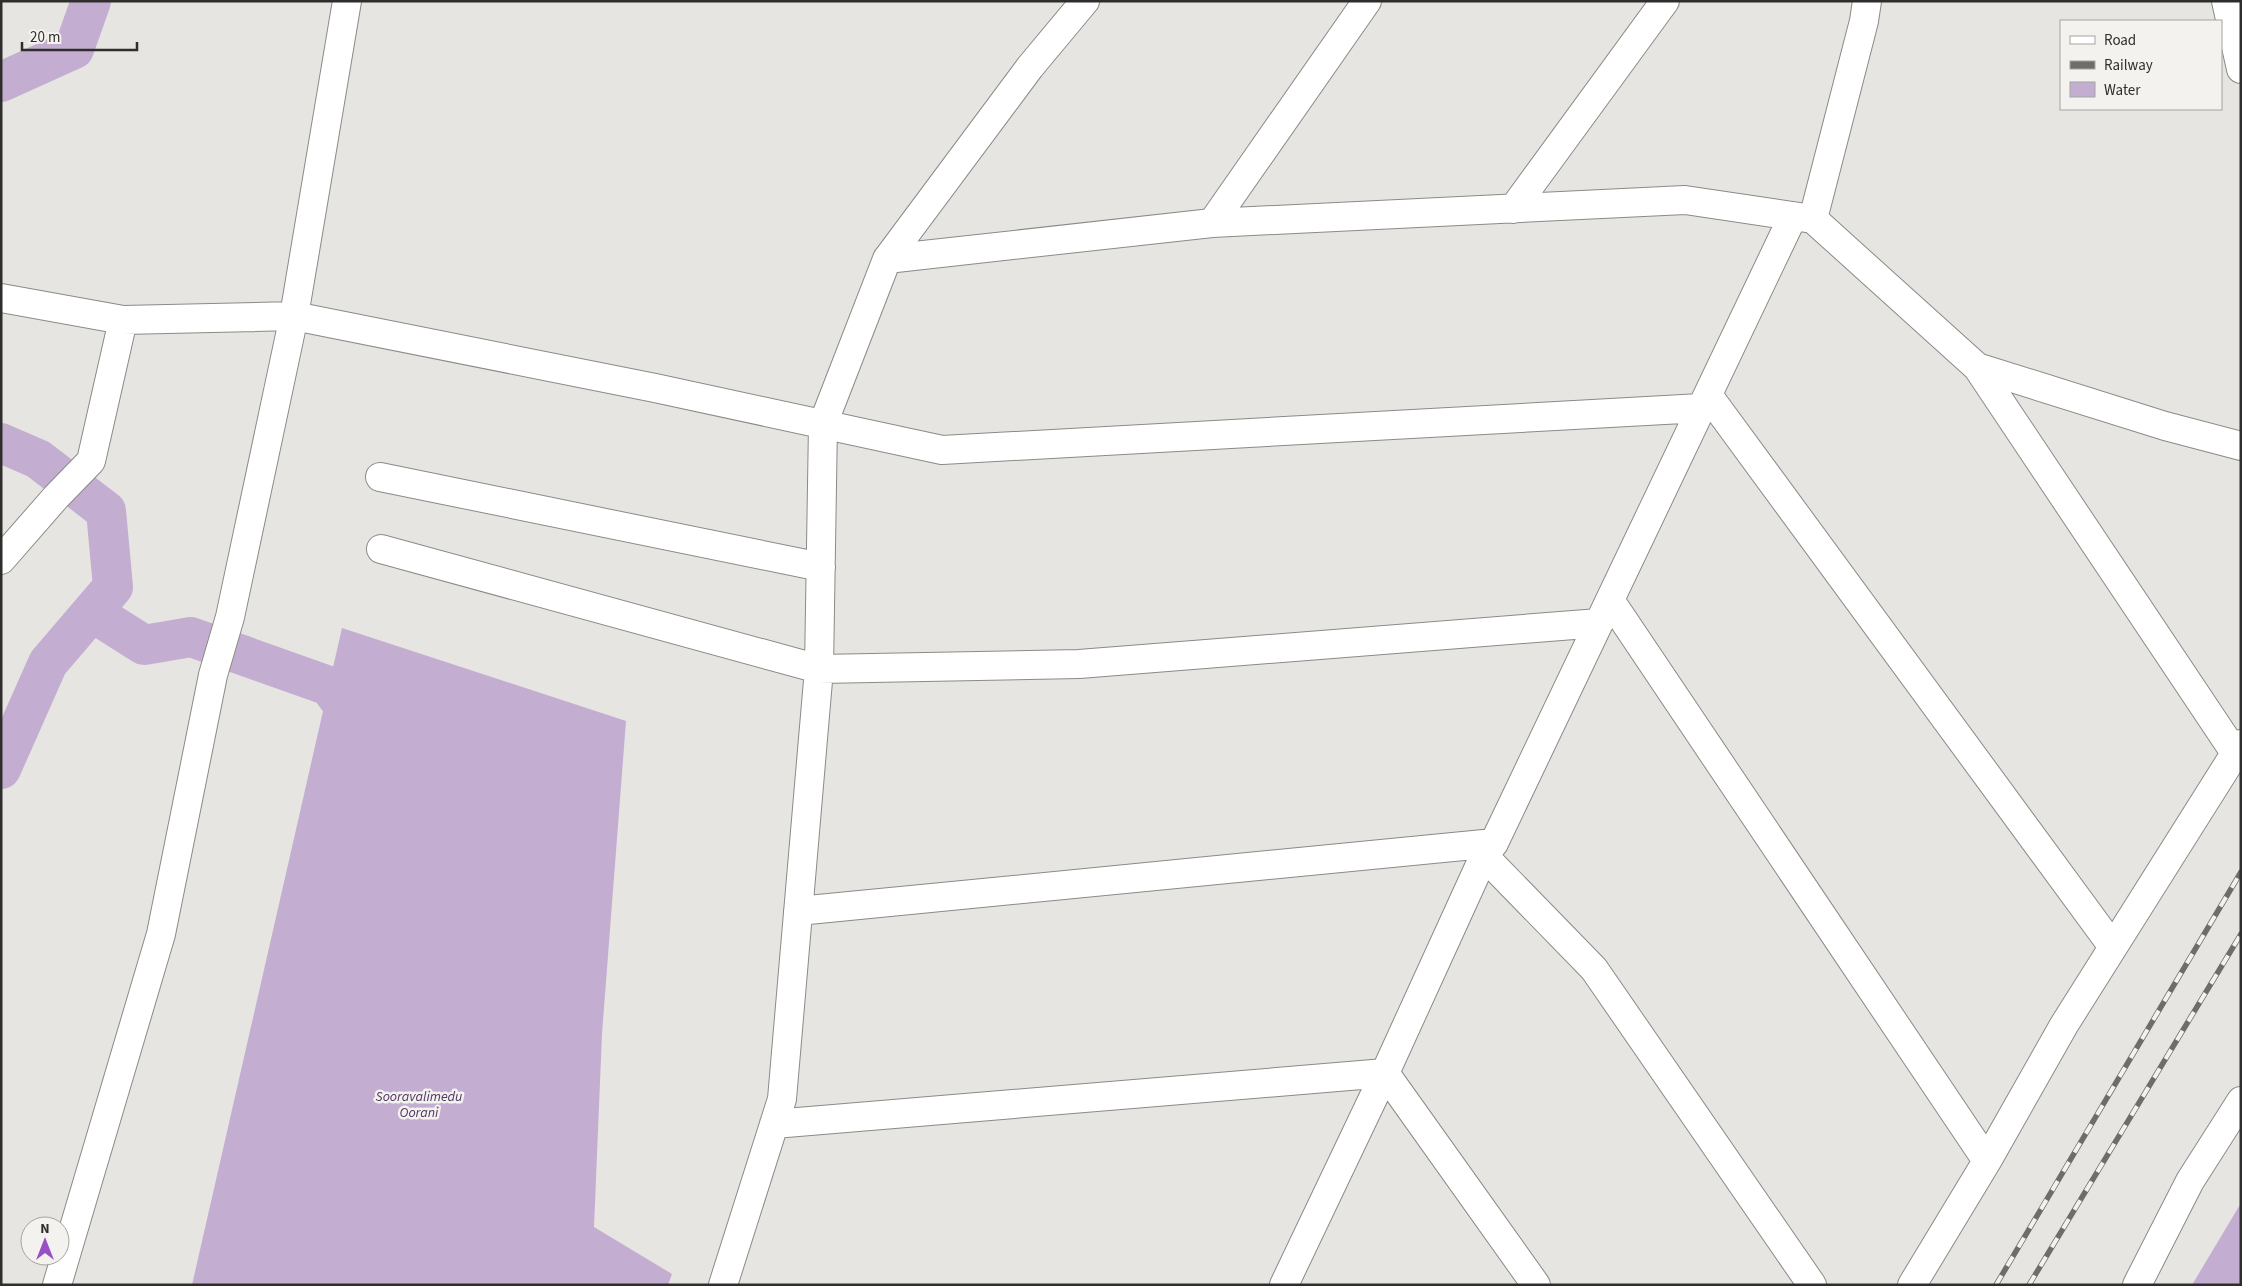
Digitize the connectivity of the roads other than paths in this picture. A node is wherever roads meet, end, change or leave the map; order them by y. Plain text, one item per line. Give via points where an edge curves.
1 (347, 1) edge
2 (1085, 1) edge
3 (1367, 1) edge
4 (1665, 1) edge
5 (1867, 1) edge
6 (2226, 1) edge
7 (2241, 69) edge
8 (1513, 209) junction
9 (1803, 218) junction
10 (1212, 223) junction
11 (887, 259) junction
12 (1, 298) edge
13 (294, 316) junction
14 (123, 320) junction
15 (1976, 367) junction
16 (1705, 402) junction
17 (823, 424) junction
18 (2241, 446) edge
19 (380, 476) dead end
20 (381, 549) dead end
21 (1, 560) edge
22 (821, 567) junction
23 (1605, 611) junction
24 (819, 669) junction
25 (2238, 748) edge
26 (1489, 849) junction
27 (798, 911) junction
28 (2113, 947) junction
29 (1385, 1073) junction
30 (2241, 1101) edge
31 (774, 1124) junction
32 (1987, 1161) junction
33 (57, 1285) edge
34 (723, 1285) edge
35 (1284, 1285) edge
36 (1536, 1285) edge
37 (1812, 1285) edge
38 (1912, 1285) edge
39 (2137, 1285) edge

1 - 13 street
2 - 11 street via 1030,67
3 - 10 street
4 - 8 street
5 - 9 street via 1864,21
6 - 7 street
8 - 9 street via 1685,200
8 - 10 street
9 - 15 street
9 - 16 street
10 - 11 street
11 - 17 street
12 - 14 street
13 - 14 street
13 - 17 street
13 - 33 street via 230,618 213,675 161,934
14 - 21 street via 91,461
15 - 18 street via 2165,426
15 - 25 street
16 - 17 street via 942,450
16 - 23 street
16 - 28 street
17 - 22 street
19 - 22 street
20 - 24 street
22 - 24 street
23 - 24 street via 1079,664
23 - 26 street
23 - 32 street
24 - 27 street
25 - 28 street
26 - 27 street
26 - 29 street
26 - 37 street via 1594,969
27 - 31 street via 782,1099
28 - 32 street via 2064,1025
29 - 31 street
29 - 35 street
29 - 36 street
30 - 39 street via 2190,1181
31 - 34 street
32 - 38 street

